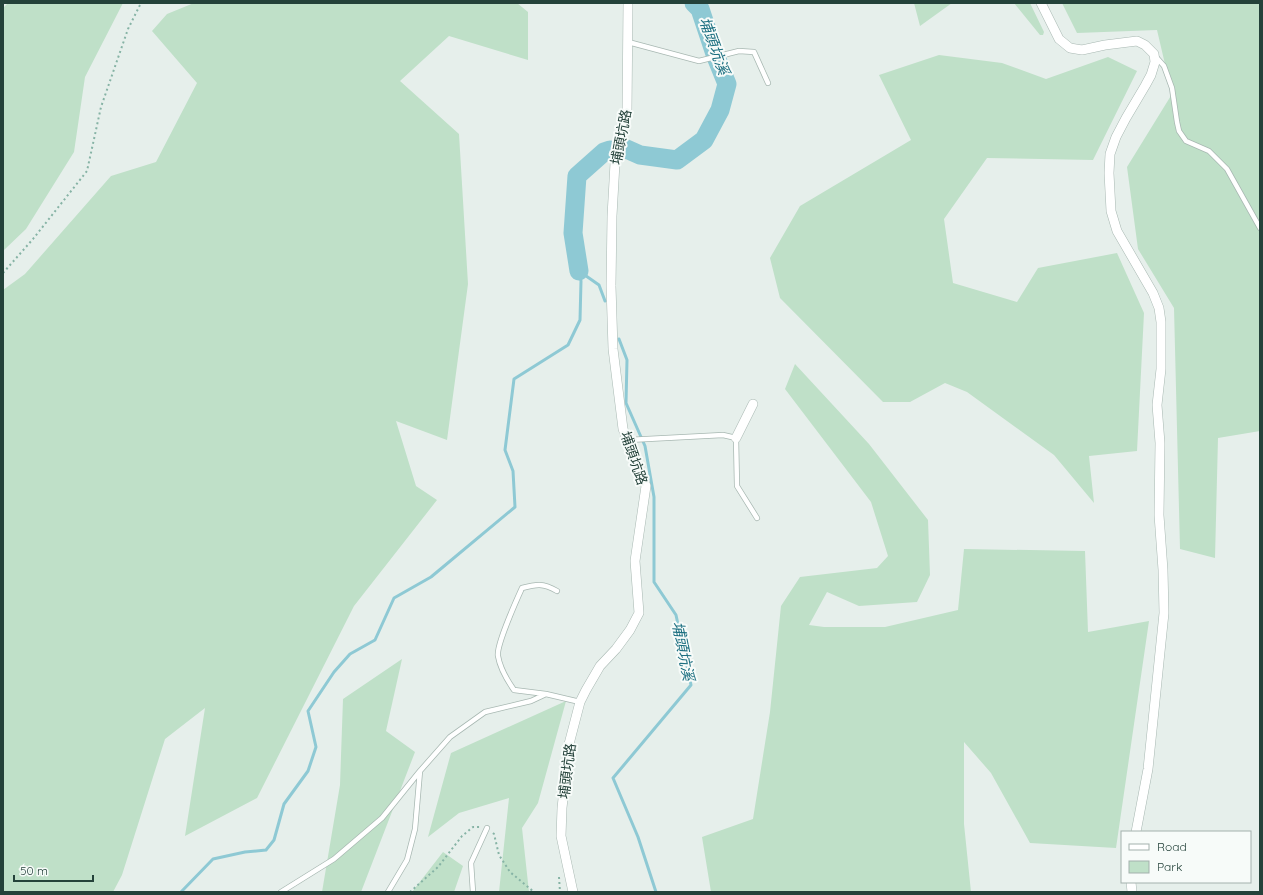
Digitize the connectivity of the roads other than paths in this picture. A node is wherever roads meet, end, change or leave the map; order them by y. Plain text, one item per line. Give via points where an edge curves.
1 (628, 3) edge
2 (1041, 3) edge
3 (628, 42) junction
4 (1154, 54) junction
5 (768, 84) dead end
6 (1260, 228) edge
7 (753, 404) dead end
8 (736, 438) junction
9 (631, 439) junction
10 (757, 518) dead end
11 (557, 591) dead end
12 (546, 694) junction
13 (580, 702) junction
14 (420, 771) junction
15 (487, 828) dead end
16 (1136, 831) edge
17 (281, 892) edge
18 (388, 892) edge
19 (473, 892) edge
20 (573, 892) edge

1 - 3 street, 埔頭坑路
2 - 4 street via 1059,39 1070,48 1082,50 1137,41
3 - 5 lane via 699,61 739,51 754,52
3 - 9 street, 埔頭坑路 via 627,112 615,163 611,286 612,349 623,428
4 - 6 lane via 1164,66 1172,88 1179,131 1186,141 1209,151 1227,169
4 - 16 street via 1155,62 1151,75 1114,142 1110,154 1109,174 1111,211 1117,231 1153,293 1161,322 1158,405 1159,515 1164,613 1148,769
7 - 8 street
8 - 9 lane via 723,435
8 - 10 lane via 737,486
9 - 13 street, 埔頭坑路 via 646,486 635,560 639,613 630,630 600,666
11 - 12 lane via 546,585 522,588 497,655 514,690
12 - 13 lane
12 - 14 lane via 531,701 485,712 450,737
13 - 20 street, 埔頭坑路 via 569,744 562,808 561,836
14 - 17 lane via 382,818 334,859
14 - 18 lane via 415,829 407,860
15 - 19 lane via 471,863

